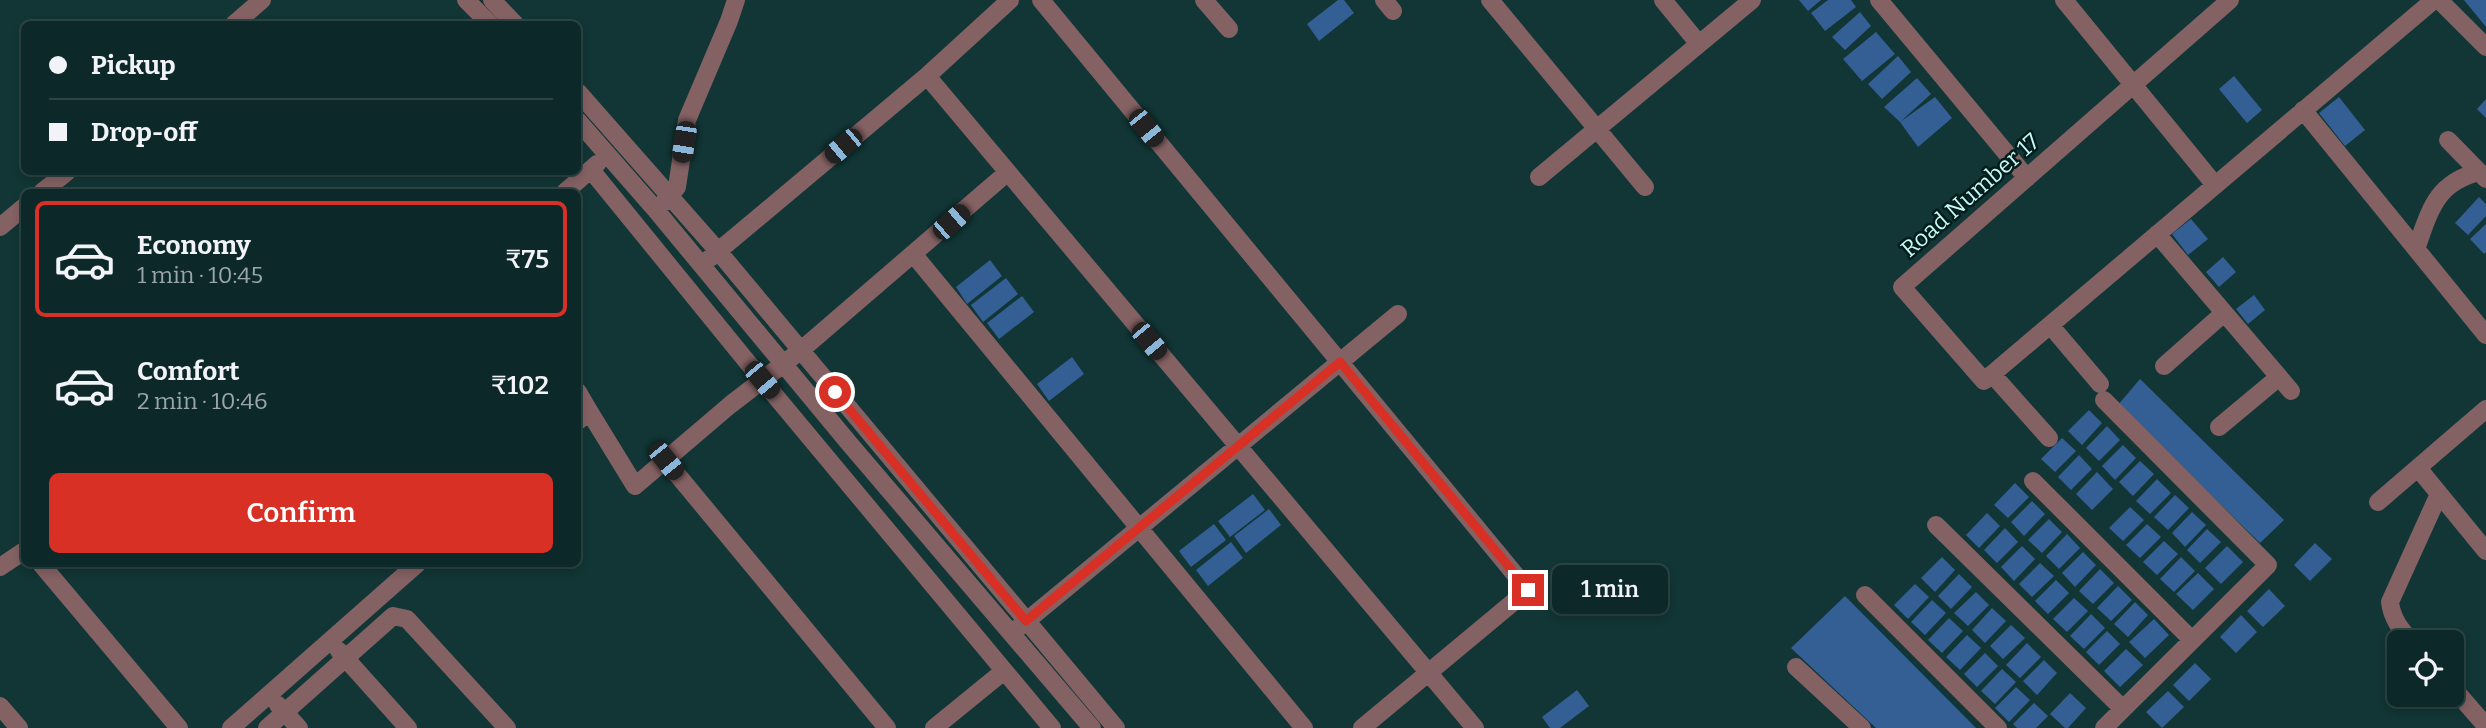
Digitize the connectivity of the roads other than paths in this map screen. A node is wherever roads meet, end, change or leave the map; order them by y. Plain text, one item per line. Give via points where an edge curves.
1 (262, 0) edge
2 (466, 0) edge
3 (492, 0) edge
4 (736, 0) edge
5 (1010, 0) edge
6 (1041, 0) edge
7 (1205, 0) edge
8 (1490, 0) edge
9 (1663, 0) edge
10 (1752, 0) edge
11 (1880, 0) edge
12 (2063, 0) edge
13 (2230, 0) edge
14 (2437, 0) edge
15 (238, 21) edge
16 (487, 21) edge
17 (512, 21) edge
18 (1229, 29) dead end
19 (1699, 44) junction
20 (2486, 47) edge
21 (927, 76) junction
22 (2133, 85) junction
23 (581, 95) edge
24 (2303, 110) junction
25 (581, 124) edge
26 (1597, 128) junction
27 (2448, 140) dead end
28 (608, 155) junction
29 (591, 170) junction
30 (1008, 172) junction
31 (63, 175) edge
32 (2482, 176) edge
33 (1538, 177) dead end
34 (2027, 178) junction
35 (2215, 185) junction
36 (1645, 187) dead end
37 (46, 189) edge
38 (569, 189) edge
39 (671, 195) junction
40 (656, 209) junction
41 (21, 210) edge
42 (0, 227) edge
43 (2157, 234) junction
44 (2416, 249) junction
45 (718, 251) junction
46 (914, 255) junction
47 (701, 265) junction
48 (2224, 313) junction
49 (1398, 314) dead end
50 (2050, 325) junction
51 (2486, 335) edge
52 (800, 351) junction
53 (782, 362) junction
54 (1340, 362) junction
55 (2164, 366) dead end
56 (1988, 377) junction
57 (2279, 377) junction
58 (762, 380) junction
59 (2291, 391) dead end
60 (2486, 410) edge
61 (583, 416) edge
62 (2218, 428) dead end
63 (2049, 438) dead end
64 (1238, 446) junction
65 (666, 461) junction
66 (2417, 468) junction
67 (2033, 481) dead end
68 (2439, 494) junction
69 (2378, 502) dead end
70 (1936, 525) dead end
71 (1138, 528) junction
72 (2486, 551) edge
73 (21, 553) edge
74 (0, 567) edge
75 (44, 567) edge
76 (414, 567) edge
77 (1865, 595) dead end
78 (1026, 621) junction
79 (2401, 630) edge
80 (1011, 634) junction
81 (330, 640) junction
82 (2192, 640) junction
83 (346, 658) junction
84 (1796, 667) dead end
85 (1004, 671) junction
86 (1428, 673) junction
87 (269, 695) junction
88 (2464, 701) edge
89 (0, 706) edge
90 (2123, 709) junction
91 (284, 712) junction
92 (2486, 726) edge
93 (19, 728) edge
94 (179, 728) edge
95 (231, 728) edge
96 (267, 728) edge
97 (299, 728) edge
98 (408, 728) edge
99 (507, 728) edge
100 (887, 728) edge
101 (934, 728) edge
102 (1052, 728) edge
103 (1092, 728) edge
104 (1115, 728) edge
105 (1304, 728) edge
106 (1362, 728) edge
107 (1475, 728) edge
108 (1862, 728) edge
109 (1998, 728) edge
110 (2104, 728) edge

1 - 15 street
2 - 16 street
3 - 17 street
4 - 39 street via 687,120 677,187
5 - 21 street
6 - 54 street
7 - 18 street
8 - 26 street
9 - 19 street
10 - 19 street
11 - 34 street
12 - 22 street
13 - 22 street, Road Number 17
14 - 20 street
14 - 24 street
19 - 26 street
21 - 30 street
21 - 45 street
22 - 34 street, Road Number 17
22 - 35 street
23 - 39 street
24 - 35 street
24 - 44 street
25 - 28 street
26 - 33 street
26 - 36 street
27 - 32 street
28 - 29 street
28 - 40 street
29 - 38 street
29 - 58 street
30 - 46 street
30 - 64 street
31 - 37 street
32 - 44 street via 2459,177 2443,191
34 - 56 street, Road Number 17 via 1902,287
35 - 43 street
39 - 40 street
39 - 45 street
40 - 47 street
41 - 42 street
43 - 48 street
43 - 50 street
44 - 51 street
45 - 47 street
45 - 52 street
46 - 52 street
46 - 71 street
47 - 53 street
48 - 55 street
48 - 57 street
49 - 54 street
50 - 56 street
50 - 82 street via 2102,392 2268,565
52 - 53 street
52 - 78 street
53 - 58 street
53 - 80 street
54 - 64 street
54 - 86 street via 1528,590
56 - 63 street
57 - 59 street
57 - 62 street
58 - 65 street
58 - 85 street
60 - 66 street
61 - 65 street via 635,486
64 - 71 street
64 - 86 street
65 - 100 street
66 - 68 street
66 - 69 street
67 - 82 street
68 - 72 street
68 - 79 street via 2390,602
70 - 90 street
71 - 78 street
71 - 105 street
73 - 74 street
75 - 94 street
76 - 81 street
77 - 109 street
78 - 80 street
78 - 104 street
80 - 103 street
81 - 83 street
81 - 87 street
82 - 90 street
83 - 91 street
83 - 98 street
83 - 99 street via 393,616 407,619
84 - 108 street
85 - 101 street
85 - 102 street
86 - 106 street
86 - 107 street
87 - 91 street
87 - 95 street
88 - 92 street
89 - 93 street
90 - 110 street
91 - 96 street
91 - 97 street

